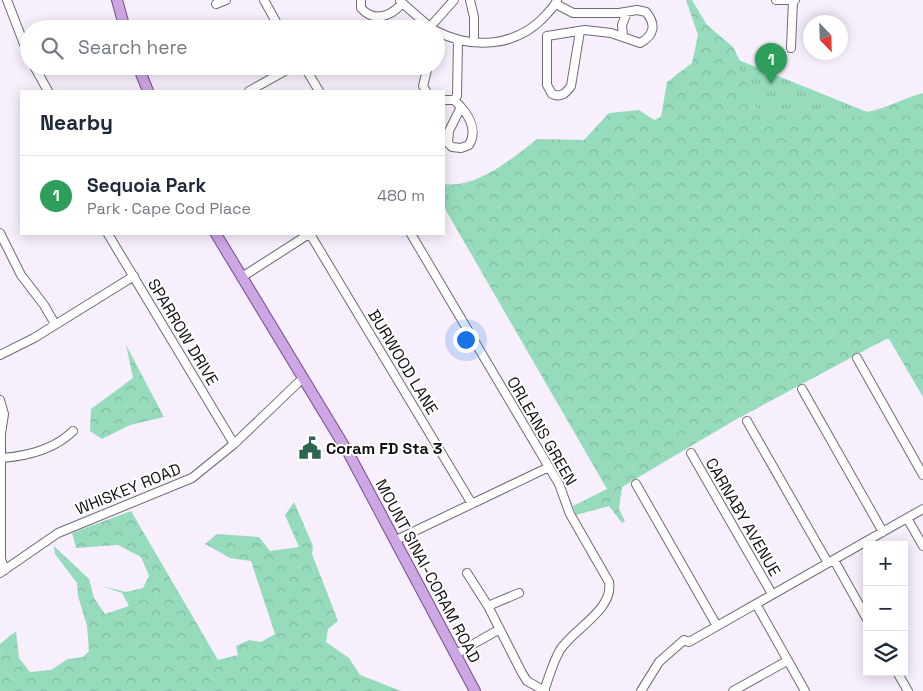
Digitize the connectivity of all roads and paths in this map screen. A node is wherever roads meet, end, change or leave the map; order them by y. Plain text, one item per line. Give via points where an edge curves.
1 (7, 0) edge
2 (117, 0) edge
3 (226, 0) edge
4 (264, 0) edge
5 (361, 0) edge
6 (454, 0) edge
7 (470, 0) edge
8 (776, 0) edge
9 (794, 0) edge
10 (401, 1) edge
11 (556, 2) edge
12 (216, 4) dead end
13 (626, 12) junction
14 (123, 20) edge
15 (275, 20) edge
16 (422, 20) edge
17 (442, 20) edge
18 (537, 25) junction
19 (580, 31) junction
20 (20, 34) edge
21 (445, 35) edge
22 (547, 36) junction
23 (623, 36) junction
24 (458, 40) junction
25 (474, 42) junction
26 (791, 48) dead end
27 (39, 75) edge
28 (142, 75) edge
29 (278, 75) edge
30 (309, 75) edge
31 (426, 75) edge
32 (47, 90) edge
33 (148, 90) edge
34 (251, 90) edge
35 (318, 90) edge
36 (425, 90) edge
37 (445, 100) edge
38 (454, 100) junction
39 (461, 107) junction
40 (0, 233) edge
41 (109, 235) edge
42 (217, 235) edge
43 (307, 235) edge
44 (310, 235) edge
45 (412, 235) edge
46 (134, 276) junction
47 (242, 277) junction
48 (56, 324) junction
49 (0, 355) edge
50 (858, 358) dead end
51 (303, 378) junction
52 (802, 389) dead end
53 (0, 400) edge
54 (747, 421) dead end
55 (73, 432) dead end
56 (234, 444) junction
57 (691, 453) dead end
58 (2, 458) junction
59 (549, 467) junction
60 (923, 475) edge
61 (636, 484) dead end
62 (472, 504) junction
63 (923, 509) edge
64 (907, 518) junction
65 (883, 532) junction
66 (396, 540) junction
67 (923, 546) edge
68 (831, 562) junction
69 (2, 572) edge
70 (468, 573) dead end
71 (519, 593) dead end
72 (772, 594) junction
73 (756, 604) junction
74 (488, 606) junction
75 (863, 613) edge
76 (717, 626) junction
77 (498, 630) junction
78 (456, 654) junction
79 (787, 661) junction
80 (899, 676) edge
81 (475, 691) edge
82 (544, 691) edge
83 (640, 691) edge
84 (733, 691) edge
85 (805, 691) edge
86 (908, 691) edge

1 - 20 street
2 - 14 main road
3 - 12 street
4 - 15 street
5 - 10 street via 364,11 384,17 396,11
6 - 17 street
7 - 25 street
8 - 9 street
9 - 26 street
10 - 16 street
11 - 13 street via 573,13
11 - 18 street
13 - 23 street
13 - 23 street via 646,12 653,21 653,30 640,43
18 - 22 street
18 - 25 street via 501,42
19 - 22 street
19 - 22 street via 571,86 561,95 552,94 547,85
19 - 23 street
21 - 24 street
24 - 25 street
24 - 38 street via 458,89
27 - 32 street
28 - 33 main road
29 - 34 street
30 - 35 street
31 - 36 street
37 - 38 street
38 - 39 street
39 - 39 street via 448,131 447,139 452,147 469,145 473,135 470,119
40 - 48 street via 21,275
41 - 46 street, SPARROW DRIVE
42 - 47 main road, MOUNT SINAI-CORAM ROAD
43 - 47 street
44 - 62 street, BURWOOD LANE
45 - 59 street, ORLEANS GREEN
46 - 48 street
46 - 56 street, SPARROW DRIVE
47 - 51 main road, MOUNT SINAI-CORAM ROAD
48 - 49 street
50 - 60 street
51 - 56 street, WHISKEY ROAD
51 - 66 main road, MOUNT SINAI-CORAM ROAD
52 - 65 street
53 - 58 street via 4,414
54 - 68 street
55 - 58 street via 63,441 25,456
56 - 69 street, WHISKEY ROAD via 192,478 58,533
57 - 72 street, CARNABY AVENUE
58 - 69 street
59 - 62 street
59 - 82 street, ORLEANS GREEN via 570,514 609,582 610,590 600,609 560,649
61 - 76 street
62 - 66 street
63 - 64 street
64 - 65 street
64 - 67 street
65 - 68 street
66 - 78 main road, MOUNT SINAI-CORAM ROAD
68 - 72 street
68 - 75 street
70 - 74 street
71 - 74 street
72 - 73 street
73 - 76 street
73 - 79 street
74 - 77 street
76 - 83 street via 689,642 684,640 669,652 652,670
77 - 78 street
77 - 82 street via 527,681
78 - 81 main road, MOUNT SINAI-CORAM ROAD
79 - 84 street
79 - 85 street
80 - 86 street

